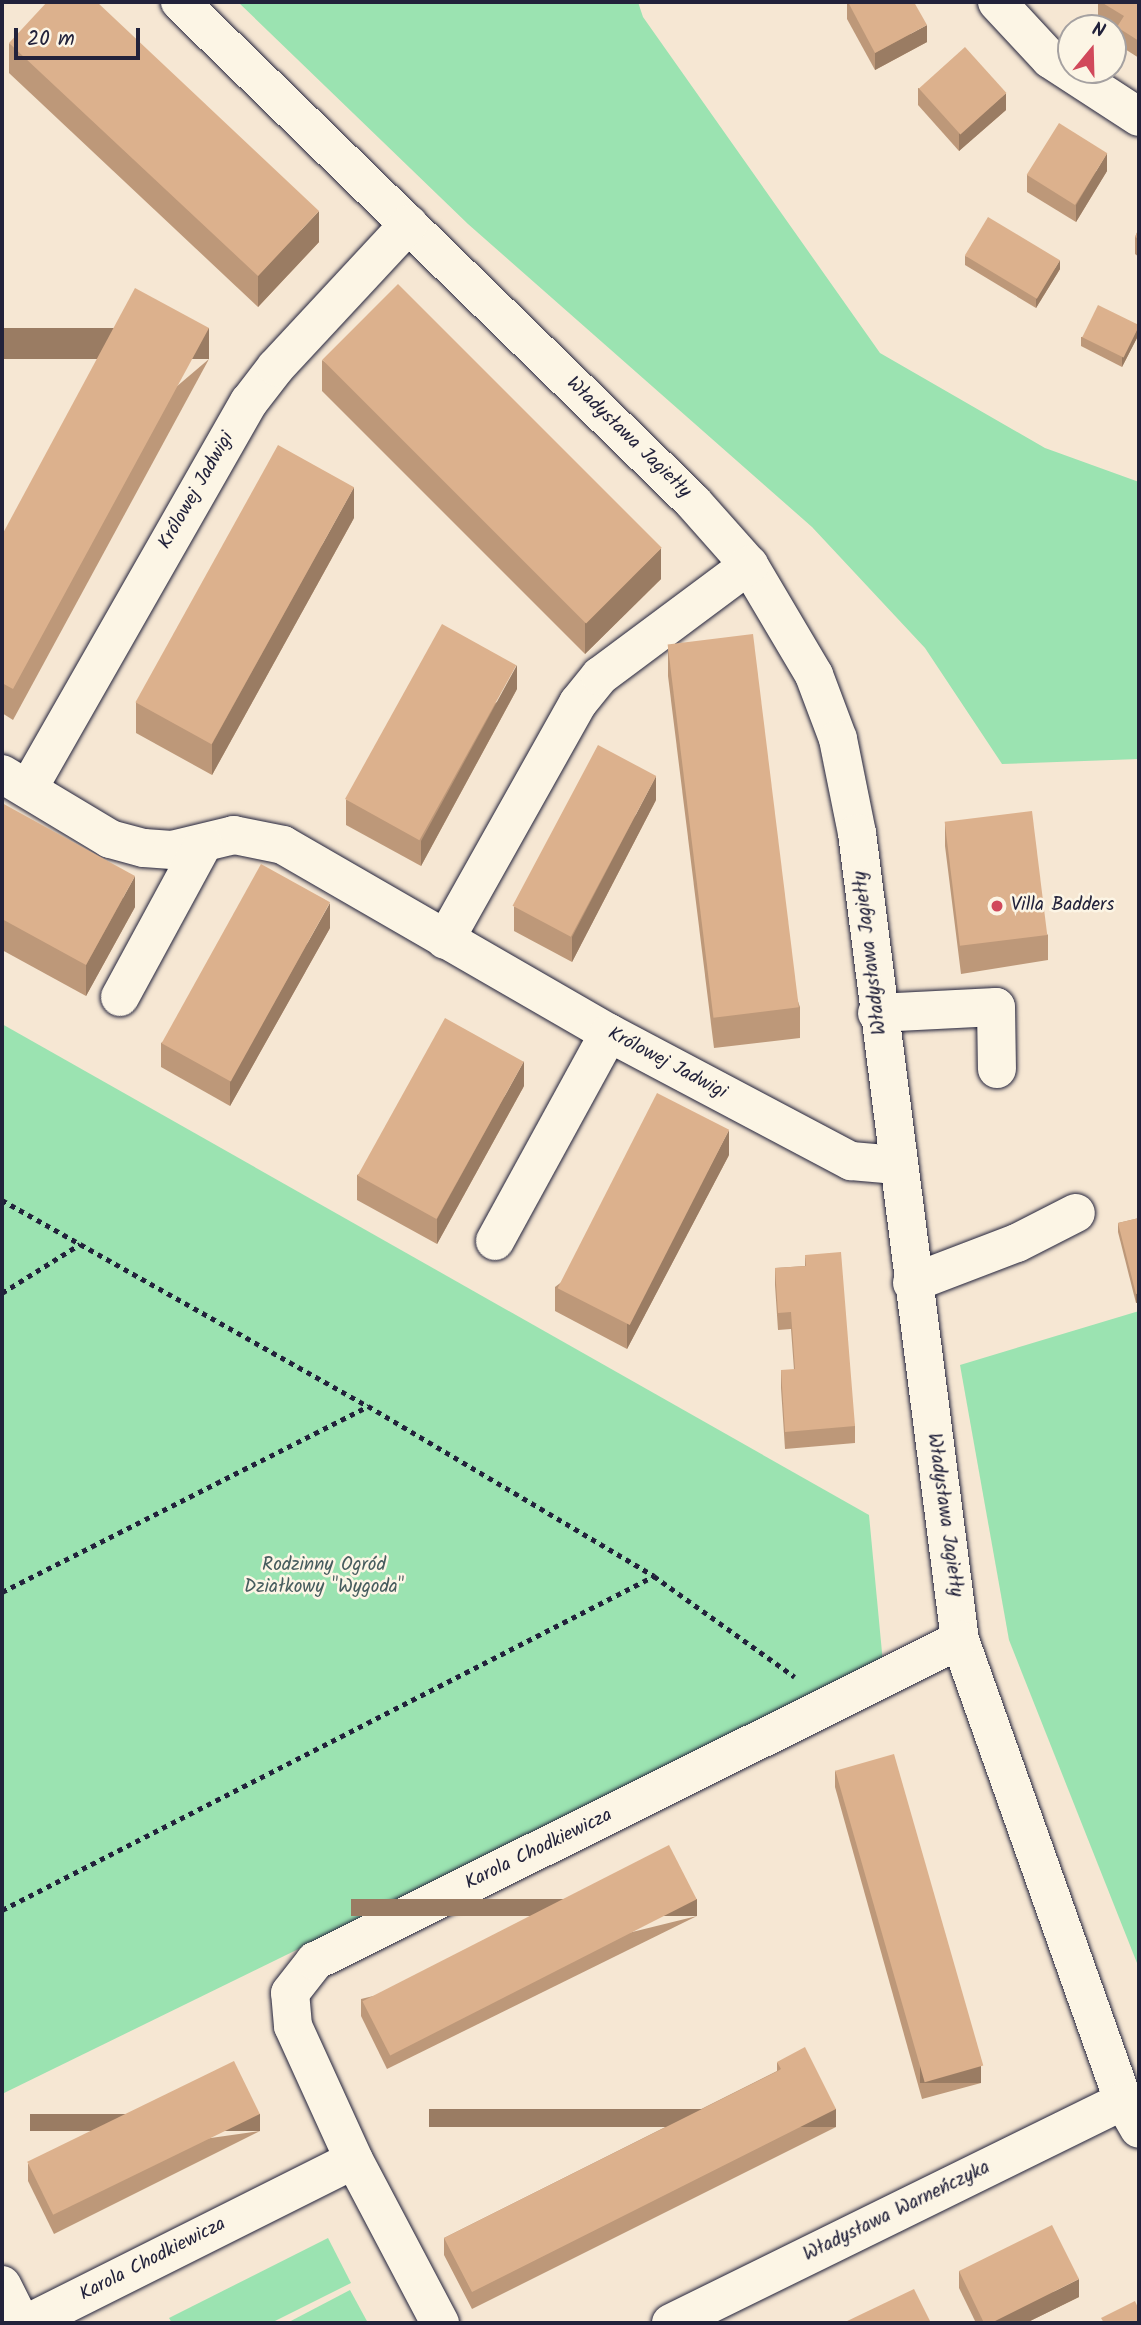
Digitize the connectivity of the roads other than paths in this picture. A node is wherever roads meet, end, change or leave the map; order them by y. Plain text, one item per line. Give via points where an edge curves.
1 (180, 2) edge
2 (997, 2) edge
3 (1139, 117) edge
4 (409, 224) junction
5 (749, 565) junction
6 (15, 782) edge
7 (203, 844) junction
8 (445, 940) junction
9 (120, 997) dead end
10 (877, 1013) junction
11 (609, 1034) junction
12 (997, 1069) dead end
13 (897, 1165) junction
14 (1076, 1213) dead end
15 (495, 1241) dead end
16 (912, 1283) junction
17 (960, 1640) junction
18 (1131, 2115) edge
19 (354, 2160) junction
20 (2, 2285) edge
21 (21, 2323) edge
22 (28, 2323) edge
23 (440, 2323) edge
24 (671, 2323) edge

1 - 4 street, Władysława Jagiełły
2 - 3 street via 1050,60
4 - 5 street, Władysława Jagiełły via 693,502
4 - 6 street, Królowej Jadwigi via 249,402
5 - 8 street via 600,676 578,703
5 - 10 street, Władysława Jagiełły via 814,675 838,739 857,833
6 - 7 street, Królowej Jadwigi via 110,839 163,849
7 - 8 street, Królowej Jadwigi via 234,835 283,845
7 - 9 street
8 - 11 street, Królowej Jadwigi
10 - 12 street via 996,1007
10 - 13 street, Władysława Jagiełły
11 - 13 street, Królowej Jadwigi via 851,1161
11 - 15 street
13 - 16 street, Władysława Jagiełły
14 - 16 street via 1017,1243
16 - 17 street, Władysława Jagiełły
17 - 18 street, Władysława Jagiełły
17 - 19 street, Karola Chodkiewicza via 314,1961 290,1993 293,2026
18 - 24 street, Władysława Warneńczyka
19 - 22 street, Karola Chodkiewicza
19 - 23 street, Karola Chodkiewicza
20 - 21 street

